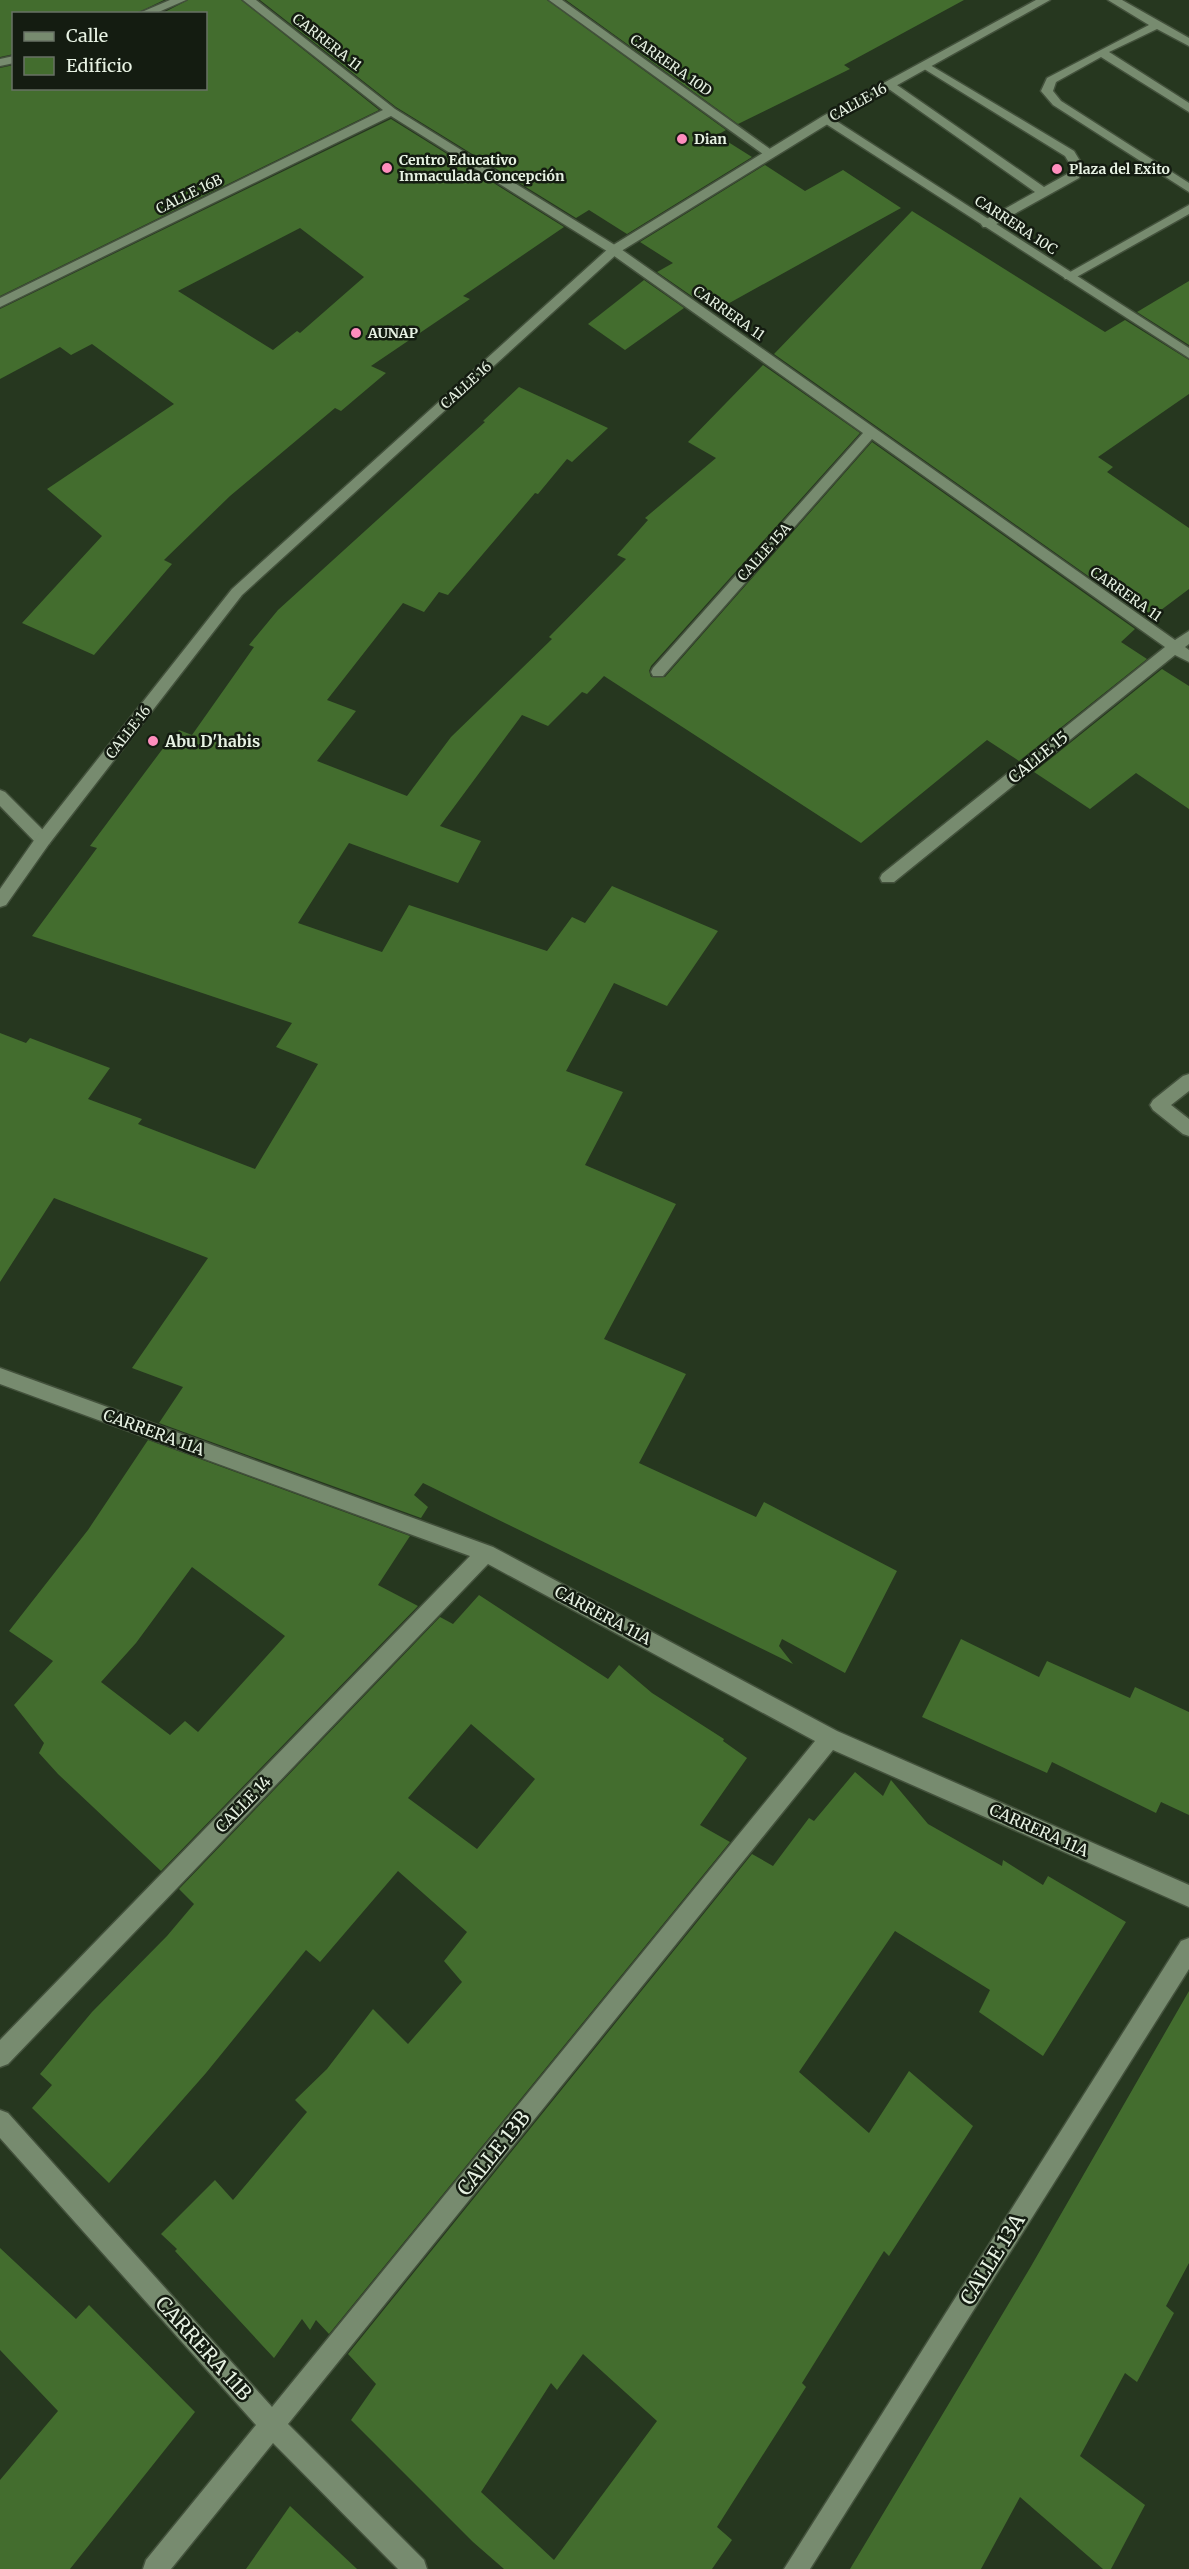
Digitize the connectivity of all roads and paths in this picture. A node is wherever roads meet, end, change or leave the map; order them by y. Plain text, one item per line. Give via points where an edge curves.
1 (180, 0) edge
2 (249, 0) edge
3 (555, 0) edge
4 (1044, 0) edge
5 (1114, 0) edge
6 (147, 12) edge
7 (1157, 25) junction
8 (1189, 43) edge
9 (1101, 52) junction
10 (925, 65) junction
11 (890, 85) junction
12 (1189, 108) edge
13 (391, 111) junction
14 (827, 119) junction
15 (771, 154) junction
16 (1189, 188) edge
17 (1043, 192) junction
18 (1189, 208) edge
19 (987, 224) junction
20 (614, 250) junction
21 (1069, 276) junction
22 (0, 303) edge
23 (1189, 354) edge
24 (871, 432) junction
25 (1189, 636) edge
26 (1174, 647) junction
27 (1189, 657) edge
28 (658, 672) dead end
29 (0, 796) edge
30 (43, 840) junction
31 (888, 878) dead end
32 (0, 901) edge
33 (1189, 1081) edge
34 (1189, 1129) edge
35 (0, 1376) edge
36 (486, 1553) junction
37 (830, 1738) junction
38 (1189, 1896) edge
39 (1189, 1949) edge
40 (0, 2056) edge
41 (0, 2121) edge
42 (272, 2425) junction
43 (155, 2569) edge
44 (415, 2569) edge
45 (796, 2569) edge

1 - 6 street
2 - 13 street, CARRERA 11
3 - 15 street, CARRERA 10D
4 - 10 street, CALLE 16
5 - 7 street
7 - 8 street
7 - 9 street
9 - 12 street
9 - 16 street via 1051,80 1047,91 1057,103
10 - 11 street, CALLE 16
10 - 17 street via 1070,154 1077,166 1075,175
11 - 14 street, CALLE 16
11 - 17 street
13 - 20 street, CARRERA 11
13 - 22 street, CALLE 16B
14 - 15 street, CALLE 16
14 - 19 street, CARRERA 10C
15 - 20 street, CALLE 16
17 - 19 street
18 - 21 street
19 - 21 street, CARRERA 10C
20 - 24 street, CARRERA 11
20 - 30 street, CALLE 16 via 237,592
21 - 23 street, CARRERA 10C
24 - 26 street, CARRERA 11
24 - 28 street, CALLE 15A
25 - 26 street, CALLE 15
26 - 27 street, CARRERA 11
26 - 31 street, CALLE 15
29 - 30 street
30 - 32 street, CALLE 16
33 - 34 street via 1159,1105
35 - 36 street, CARRERA 11A
36 - 37 street, CARRERA 11A
36 - 40 street, CALLE 14
37 - 38 street, CARRERA 11A
37 - 42 street, CALLE 13B
39 - 45 street, CALLE 13A
41 - 42 street, CARRERA 11B
42 - 43 street, CALLE 13B
42 - 44 street, CARRERA 11B

